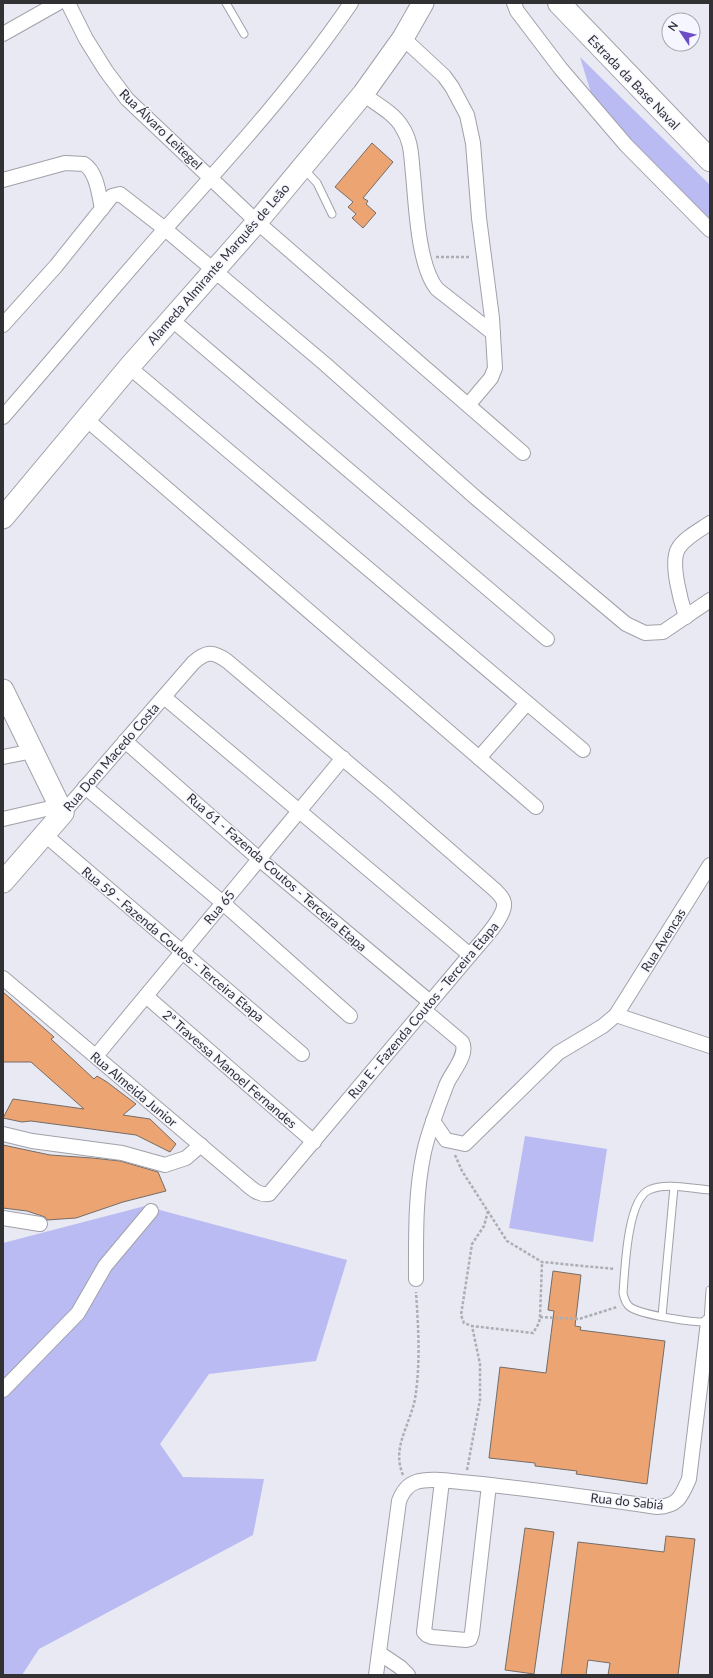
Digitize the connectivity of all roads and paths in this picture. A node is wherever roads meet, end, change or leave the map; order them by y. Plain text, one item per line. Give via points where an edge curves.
1 (58, 3) edge
2 (68, 3) edge
3 (226, 3) edge
4 (351, 3) edge
5 (423, 3) edge
6 (514, 3) edge
7 (559, 3) edge
8 (3, 34) edge
9 (244, 34) dead end
10 (403, 38) junction
11 (363, 94) junction
12 (710, 160) edge
13 (302, 168) junction
14 (212, 178) junction
15 (3, 180) edge
16 (102, 209) junction
17 (332, 214) dead end
18 (257, 222) junction
19 (165, 229) junction
20 (710, 230) edge
21 (424, 256) junction
22 (484, 258) junction
23 (214, 272) junction
24 (171, 319) junction
25 (3, 325) edge
26 (493, 333) junction
27 (129, 367) junction
28 (470, 404) junction
29 (3, 417) edge
30 (86, 419) junction
31 (523, 453) dead end
32 (3, 518) edge
33 (710, 523) edge
34 (710, 600) edge
35 (686, 617) junction
36 (547, 639) dead end
37 (227, 661) joint
38 (3, 692) edge
39 (164, 697) junction
40 (527, 703) junction
41 (125, 741) junction
42 (583, 750) dead end
43 (33, 751) junction
44 (3, 757) edge
45 (343, 758) junction
46 (479, 758) junction
47 (85, 787) junction
48 (536, 807) dead end
49 (61, 809) junction
50 (300, 810) junction
51 (3, 820) edge
52 (44, 834) junction
53 (260, 859) junction
54 (710, 865) edge
55 (3, 882) edge
56 (222, 903) junction
57 (183, 951) junction
58 (470, 955) junction
59 (3, 978) edge
60 (146, 996) junction
61 (427, 1006) junction
62 (616, 1015) junction
63 (350, 1016) dead end
64 (709, 1043) edge
65 (302, 1054) dead end
66 (96, 1056) junction
67 (433, 1121) junction
68 (3, 1134) edge
69 (314, 1142) junction
70 (449, 1142) junction
71 (201, 1145) junction
72 (674, 1187) junction
73 (710, 1190) edge
74 (268, 1194) joint
75 (151, 1211) dead end
76 (488, 1211) junction
77 (3, 1218) edge
78 (40, 1224) dead end
79 (542, 1262) junction
80 (625, 1270) junction
81 (416, 1279) joint
82 (710, 1290) edge
83 (626, 1303) junction
84 (662, 1316) junction
85 (540, 1317) junction
86 (709, 1322) edge
87 (472, 1326) junction
88 (3, 1390) edge
89 (442, 1481) junction
90 (464, 1483) junction
91 (490, 1485) junction
92 (408, 1486) junction
93 (379, 1653) junction
94 (376, 1675) edge
95 (408, 1675) edge

1 - 8 street
2 - 14 street, Rua Álvaro Leitegel via 98,58 127,99
3 - 9 lane
4 - 14 street via 289,86
5 - 10 main road, Alameda Almirante Marquês de Leão
6 - 20 street via 517,11 561,69 626,145
7 - 12 main road, Estrada da Base Naval
10 - 11 main road, Alameda Almirante Marquês de Leão
10 - 22 street via 444,76 467,115 473,143
11 - 13 main road, Alameda Almirante Marquês de Leão
11 - 21 street via 395,118 408,137 418,227
13 - 17 lane via 317,183
13 - 18 main road, Alameda Almirante Marquês de Leão
14 - 18 street, Rua Álvaro Leitegel
14 - 19 street
15 - 16 street via 65,163 84,164 95,180
16 - 19 street via 114,194 120,194
16 - 25 street via 56,266
18 - 23 main road, Alameda Almirante Marquês de Leão
18 - 28 street, Rua Álvaro Leitegel
19 - 23 street
19 - 29 street
21 - 22 path
21 - 26 street via 429,276 437,290
22 - 26 street
23 - 24 main road, Alameda Almirante Marquês de Leão
23 - 35 street via 325,364 476,498 621,620 637,630 655,633 663,632
24 - 27 main road, Alameda Almirante Marquês de Leão
24 - 36 street
26 - 28 street via 494,373
27 - 30 main road, Alameda Almirante Marquês de Leão
27 - 40 street
28 - 31 street, Rua Álvaro Leitegel
30 - 32 main road, Alameda Almirante Marquês de Leão
30 - 46 street
33 - 35 street via 682,544 676,553 678,580
34 - 35 street
37 - 39 street, Rua Dom Macedo Costa via 217,654 206,653 193,663
37 - 45 street, Rua E - Fazenda Coutos - Terceira Etapa
38 - 43 main road
39 - 41 street, Rua Dom Macedo Costa
39 - 50 street
40 - 42 street
40 - 46 street
41 - 47 street, Rua Dom Macedo Costa
41 - 53 street, Rua 61 - Fazenda Coutos - Terceira Etapa
43 - 44 street
43 - 49 main road
45 - 50 street, Rua 65
45 - 58 street, Rua E - Fazenda Coutos - Terceira Etapa via 502,897 504,904 501,916
46 - 48 street
47 - 49 street, Rua Dom Macedo Costa
47 - 56 street
49 - 51 street
49 - 52 main road, Rua Dom Macedo Costa
50 - 53 street, Rua 65
50 - 58 street
52 - 55 main road, Rua Dom Macedo Costa
52 - 57 street, Rua 59 - Fazenda Coutos - Terceira Etapa
53 - 56 street, Rua 65
53 - 61 street, Rua 61 - Fazenda Coutos - Terceira Etapa
54 - 62 street, Rua Avencas
56 - 57 street, Rua 65
56 - 63 street
57 - 60 street, Rua 65
57 - 65 street, Rua 59 - Fazenda Coutos - Terceira Etapa
58 - 61 street, Rua E - Fazenda Coutos - Terceira Etapa
59 - 66 street, Rua Almeida Junior
60 - 66 street, Rua 65
60 - 69 street, 2ª Travessa Manoel Fernandes
61 - 67 street, Rua 61 - Fazenda Coutos - Terceira Etapa via 464,1047
61 - 69 street, Rua E - Fazenda Coutos - Terceira Etapa
62 - 64 street
62 - 70 street, Rua Avencas via 603,1026 558,1053 465,1144
66 - 71 street, Rua Almeida Junior
67 - 70 street
67 - 81 street via 422,1162 416,1233
68 - 71 street via 32,1141 122,1153 165,1165 186,1158
69 - 74 street, Rua E - Fazenda Coutos - Terceira Etapa
70 - 76 path via 462,1171
71 - 74 street, Rua Almeida Junior via 250,1187
72 - 73 lane
72 - 80 lane via 650,1189 643,1193 637,1202 632,1216
72 - 84 lane
75 - 88 street via 105,1266 78,1313
76 - 79 path via 507,1241
76 - 87 path via 484,1226 472,1244 461,1315 464,1323
77 - 78 street
79 - 80 path
79 - 85 path
80 - 83 lane via 623,1293
81 - 92 path via 419,1336 417,1381 415,1400 398,1451 400,1467
82 - 86 lane
83 - 84 lane via 637,1310
83 - 85 path via 579,1319
84 - 86 lane
85 - 87 path via 536,1331 528,1334
86 - 91 street, Rua do Sabiá via 689,1479 676,1502 657,1507
87 - 90 path via 480,1364 480,1400
89 - 90 street, Rua do Sabiá
89 - 91 street via 424,1632 432,1637 466,1640 470,1639 472,1633
89 - 92 street, Rua do Sabiá via 423,1480
90 - 91 street, Rua do Sabiá
92 - 93 street via 399,1501
93 - 94 street
93 - 95 street

